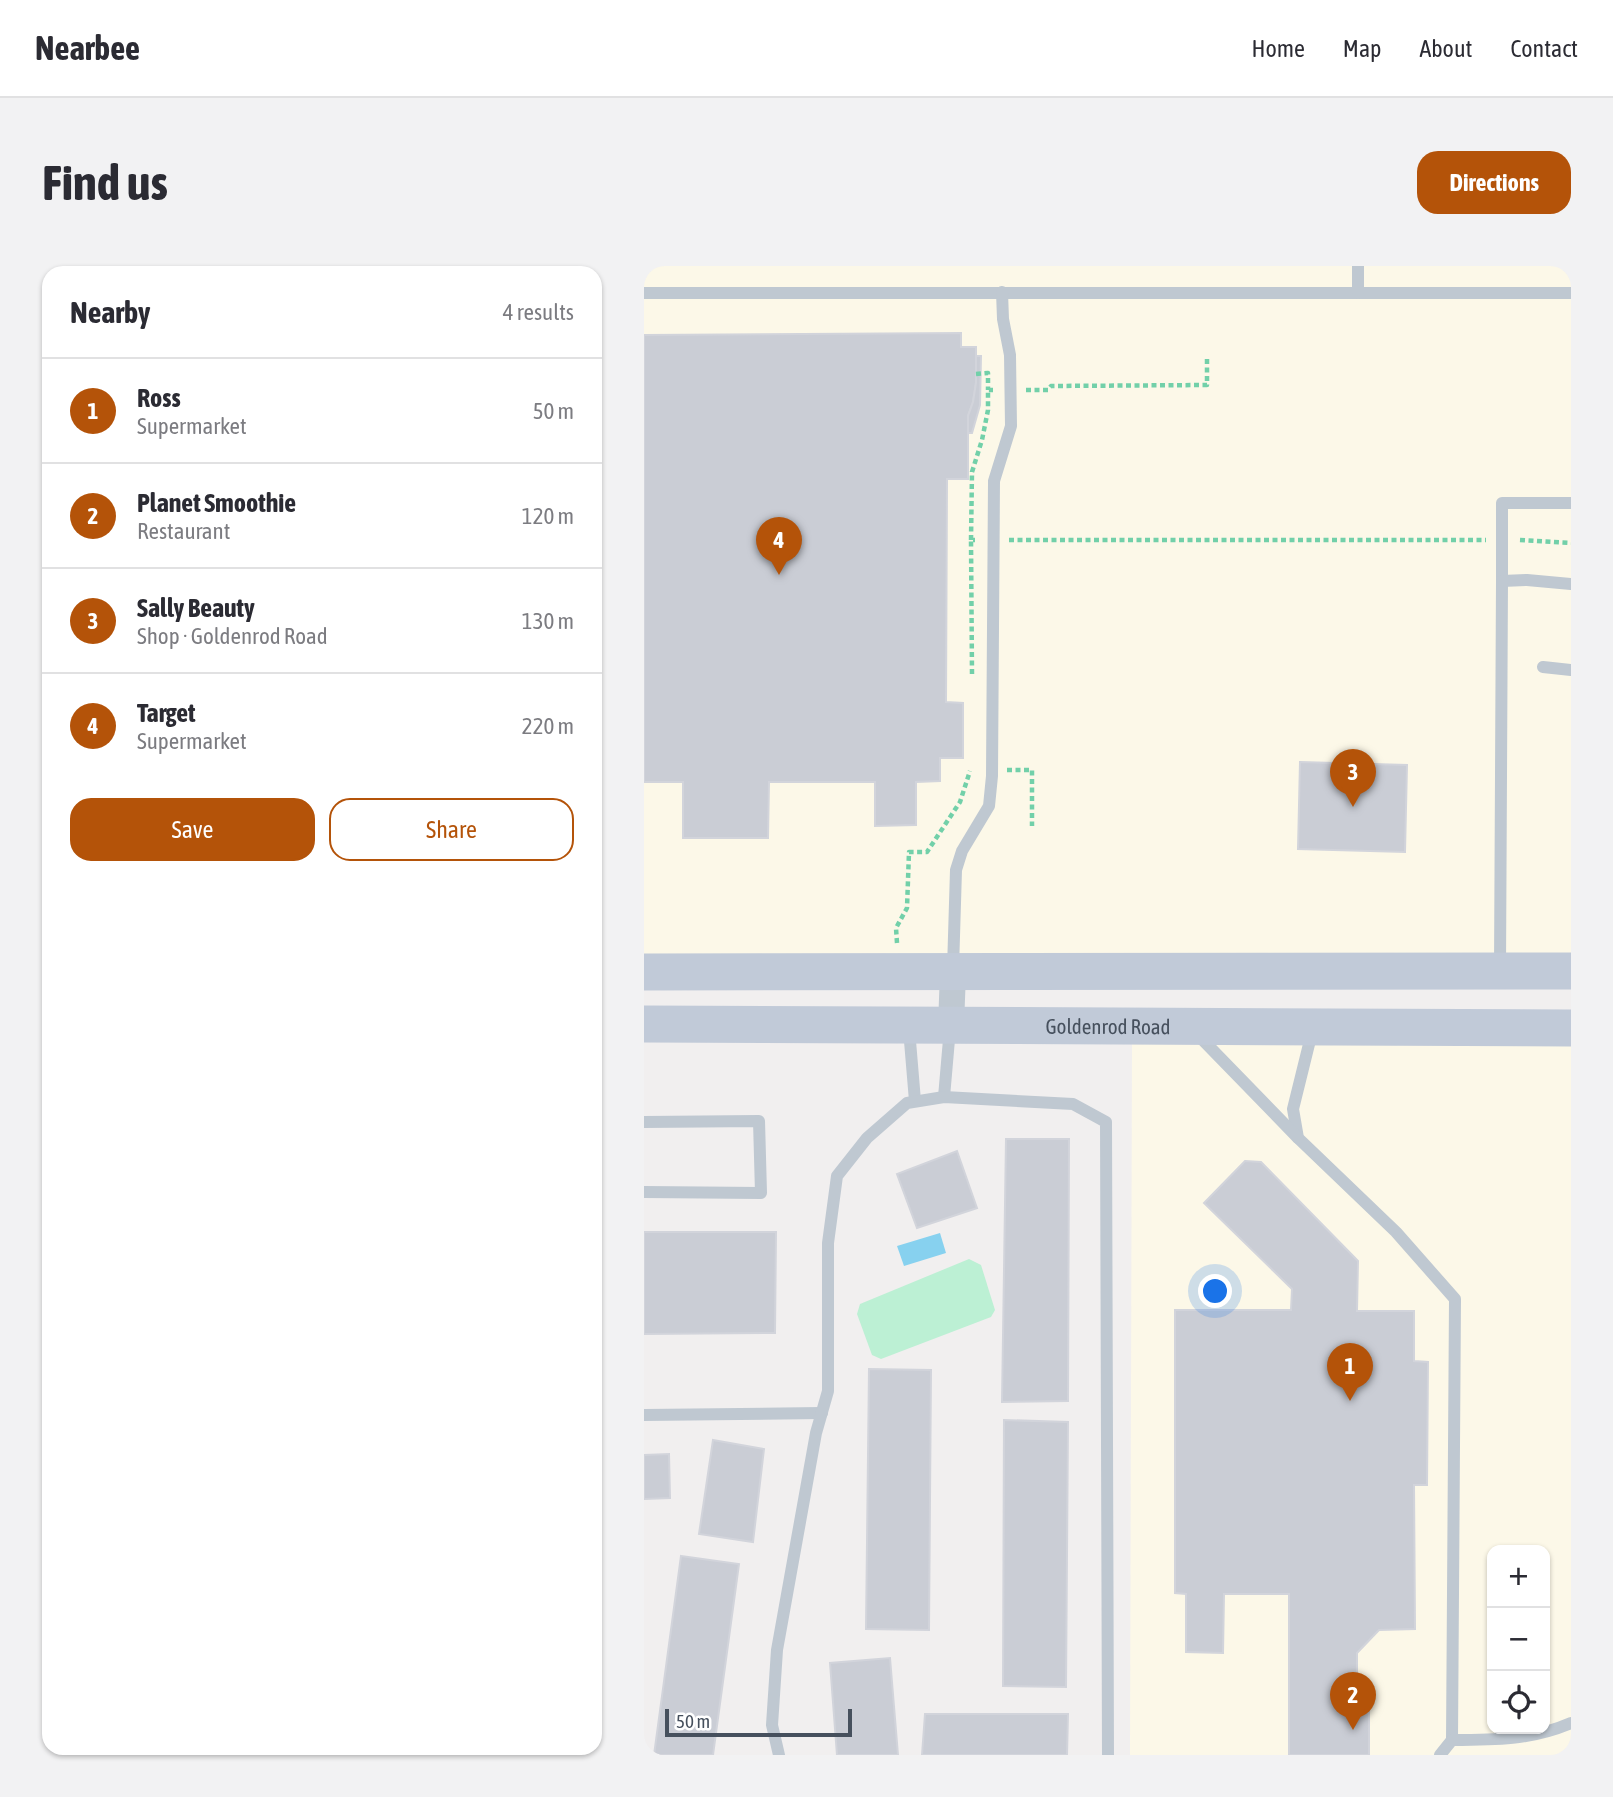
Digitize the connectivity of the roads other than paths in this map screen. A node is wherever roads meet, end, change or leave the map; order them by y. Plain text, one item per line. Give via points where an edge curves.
1 (1358, 266) edge
2 (1002, 292) junction
3 (644, 293) edge
4 (1358, 293) junction
5 (1571, 293) edge
6 (1571, 503) edge
7 (1502, 581) junction
8 (1571, 584) edge
9 (1543, 667) dead end
10 (1571, 670) edge
11 (1500, 970) junction
12 (1571, 971) edge
13 (662, 972) edge
14 (953, 973) junction
15 (644, 983) edge
16 (644, 1024) edge
17 (909, 1025) junction
18 (951, 1025) junction
19 (1189, 1027) junction
20 (1313, 1027) junction
21 (1560, 1031) edge
22 (944, 1097) junction
23 (915, 1101) junction
24 (644, 1122) edge
25 (1298, 1138) junction
26 (644, 1192) edge
27 (822, 1413) junction
28 (644, 1415) edge
29 (1571, 1723) edge
30 (1452, 1740) junction
31 (779, 1755) edge
32 (1108, 1755) edge
33 (1440, 1755) edge

1 - 4 lane
2 - 3 lane
2 - 4 lane
2 - 14 lane via 1010,355 1011,426 994,481 992,771 989,806 956,870
4 - 5 lane
6 - 7 lane via 1503,503
7 - 8 lane
7 - 11 lane
9 - 10 lane
11 - 12 main road
11 - 14 main road
13 - 14 main road
13 - 15 main road
14 - 18 street
16 - 17 main road, Goldenrod Road
17 - 18 main road, Goldenrod Road
17 - 23 lane
18 - 19 main road, Goldenrod Road
18 - 22 lane
19 - 20 main road, Goldenrod Road
19 - 25 lane
20 - 21 main road, Goldenrod Road
20 - 25 lane via 1293,1109
22 - 23 lane
22 - 32 lane via 1073,1104 1106,1122
23 - 27 lane via 907,1102 867,1138 837,1175 828,1243 829,1378
24 - 26 lane via 759,1121 761,1193
25 - 30 lane via 1396,1232 1455,1299
27 - 28 lane
27 - 31 lane via 777,1650 772,1725
29 - 30 lane via 1539,1735
30 - 33 lane

